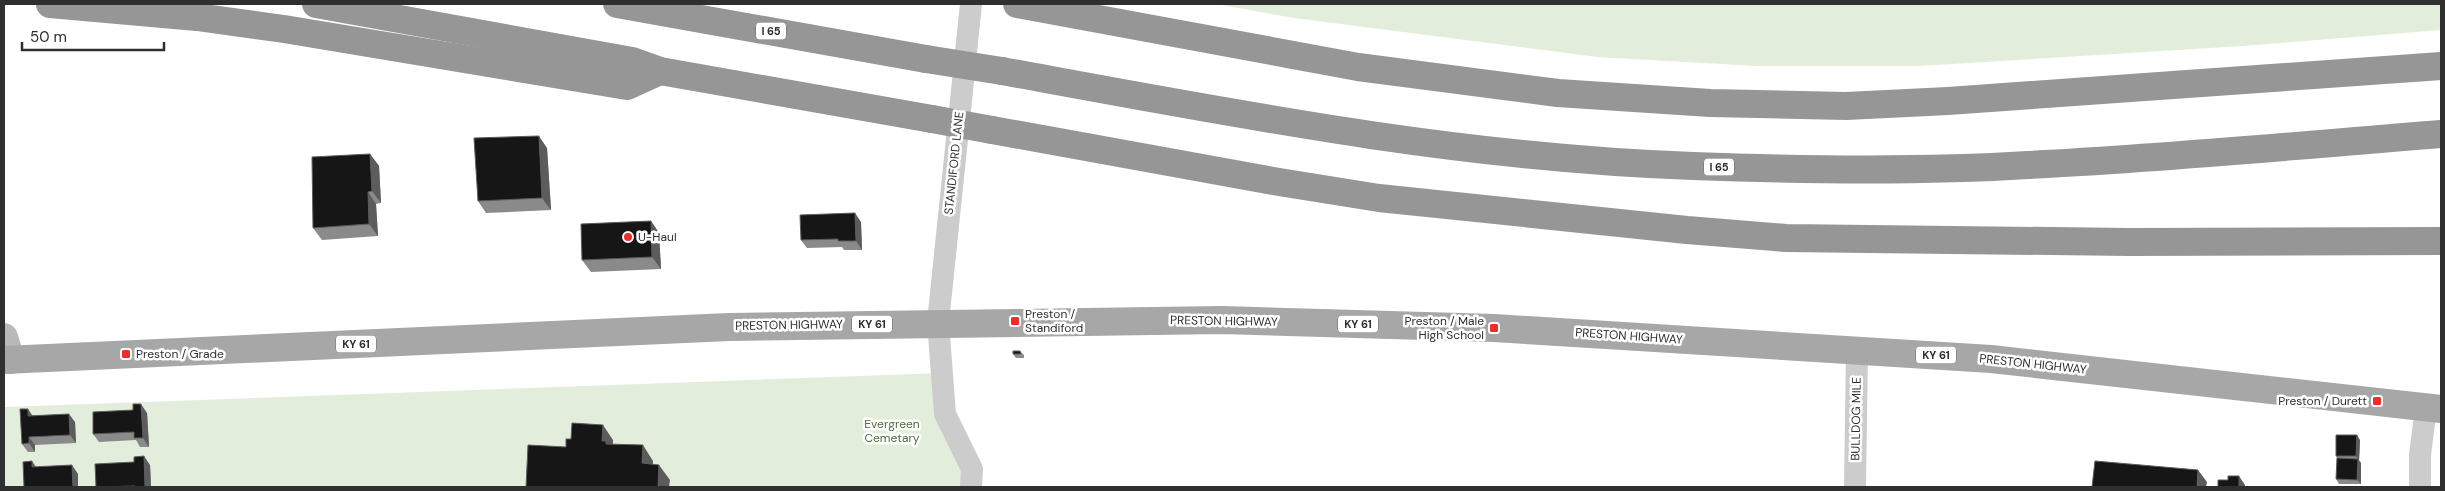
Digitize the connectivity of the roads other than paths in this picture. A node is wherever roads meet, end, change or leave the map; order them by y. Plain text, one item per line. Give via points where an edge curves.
1 (50, 4) edge
2 (316, 4) edge
3 (616, 4) edge
4 (971, 4) edge
5 (1017, 4) edge
6 (2441, 66) edge
7 (660, 71) junction
8 (2441, 134) edge
9 (2441, 241) edge
10 (938, 322) junction
11 (1857, 350) junction
12 (6, 352) edge
13 (2434, 408) edge
14 (971, 487) edge
15 (1855, 487) edge
16 (2420, 487) edge

1 - 7 highway via 198,17 284,29 627,86
2 - 7 highway via 632,61
3 - 8 highway, I 65, bridge via 1282,122 1404,141 1584,160 1690,166 1936,169 2028,166
4 - 10 street, STANDIFORD LANE
5 - 6 highway via 1368,68 1558,93 1710,103 1846,106
7 - 9 highway, bridge via 1380,198 1736,234 1786,238 2129,242
10 - 11 main road, PRESTON HIGHWAY / KY 61 via 1222,320 1494,328
10 - 12 main road, PRESTON HIGHWAY / KY 61 via 729,326
10 - 14 street via 945,414 972,469
11 - 13 main road, PRESTON HIGHWAY / KY 61 via 2026,362
11 - 15 street, BULLDOG MILE
13 - 16 street via 2420,455

